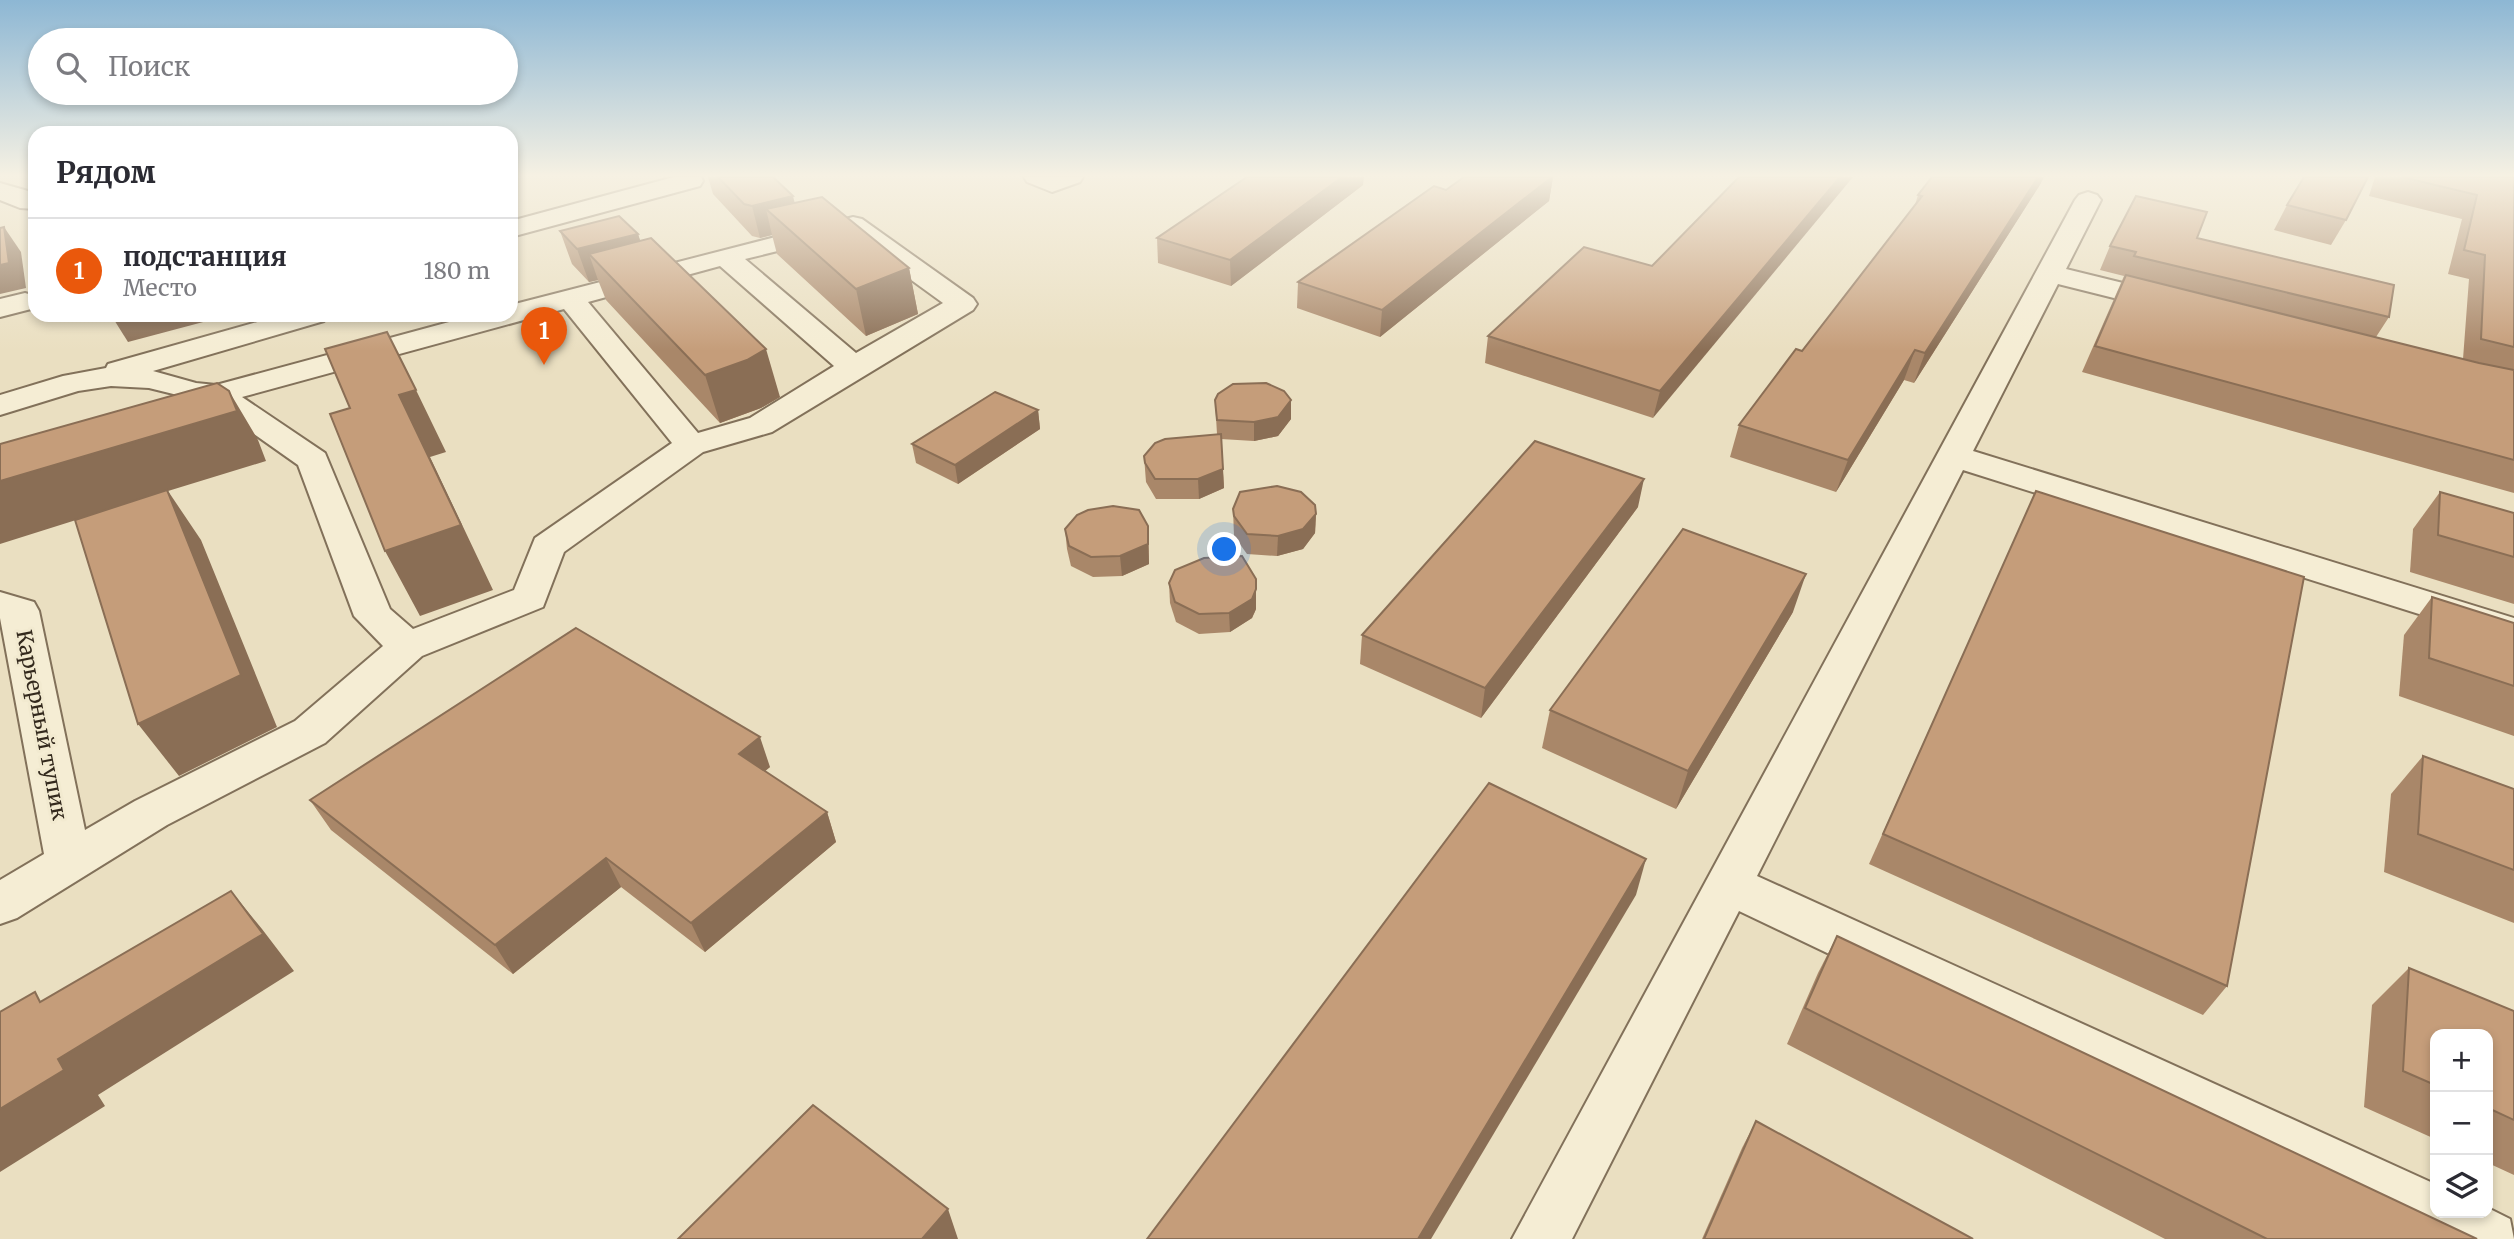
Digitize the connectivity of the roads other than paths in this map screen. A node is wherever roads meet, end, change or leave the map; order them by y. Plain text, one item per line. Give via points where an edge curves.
1 (812, 235) edge
2 (865, 235) edge
3 (2069, 235) edge
4 (724, 256) junction
5 (2049, 273) junction
6 (570, 298) junction
7 (2195, 309) edge
8 (518, 312) edge
9 (289, 322) edge
10 (483, 322) edge
11 (854, 367) junction
12 (103, 375) junction
13 (217, 394) junction
14 (0, 405) edge
15 (691, 445) junction
16 (1953, 456) junction
17 (0, 605) edge
18 (2514, 631) edge
19 (408, 646) junction
20 (68, 860) junction
21 (1728, 884) junction
22 (0, 904) edge
23 (1541, 1239) edge
24 (2490, 1239) edge

1 - 4 lane
2 - 11 lane via 963,304
3 - 5 lane
4 - 6 lane
4 - 11 lane
5 - 7 lane
5 - 16 lane
6 - 8 lane
6 - 15 lane
9 - 12 lane
10 - 13 lane
11 - 15 lane via 761,425
12 - 13 lane via 150,379 193,395
12 - 14 lane
13 - 19 lane via 313,460 373,615
15 - 19 lane via 548,546 530,598
16 - 18 lane
16 - 21 lane
17 - 20 lane, Карьерный тупик via 20,611
19 - 20 lane via 310,732
20 - 22 lane
21 - 23 lane
21 - 24 lane

